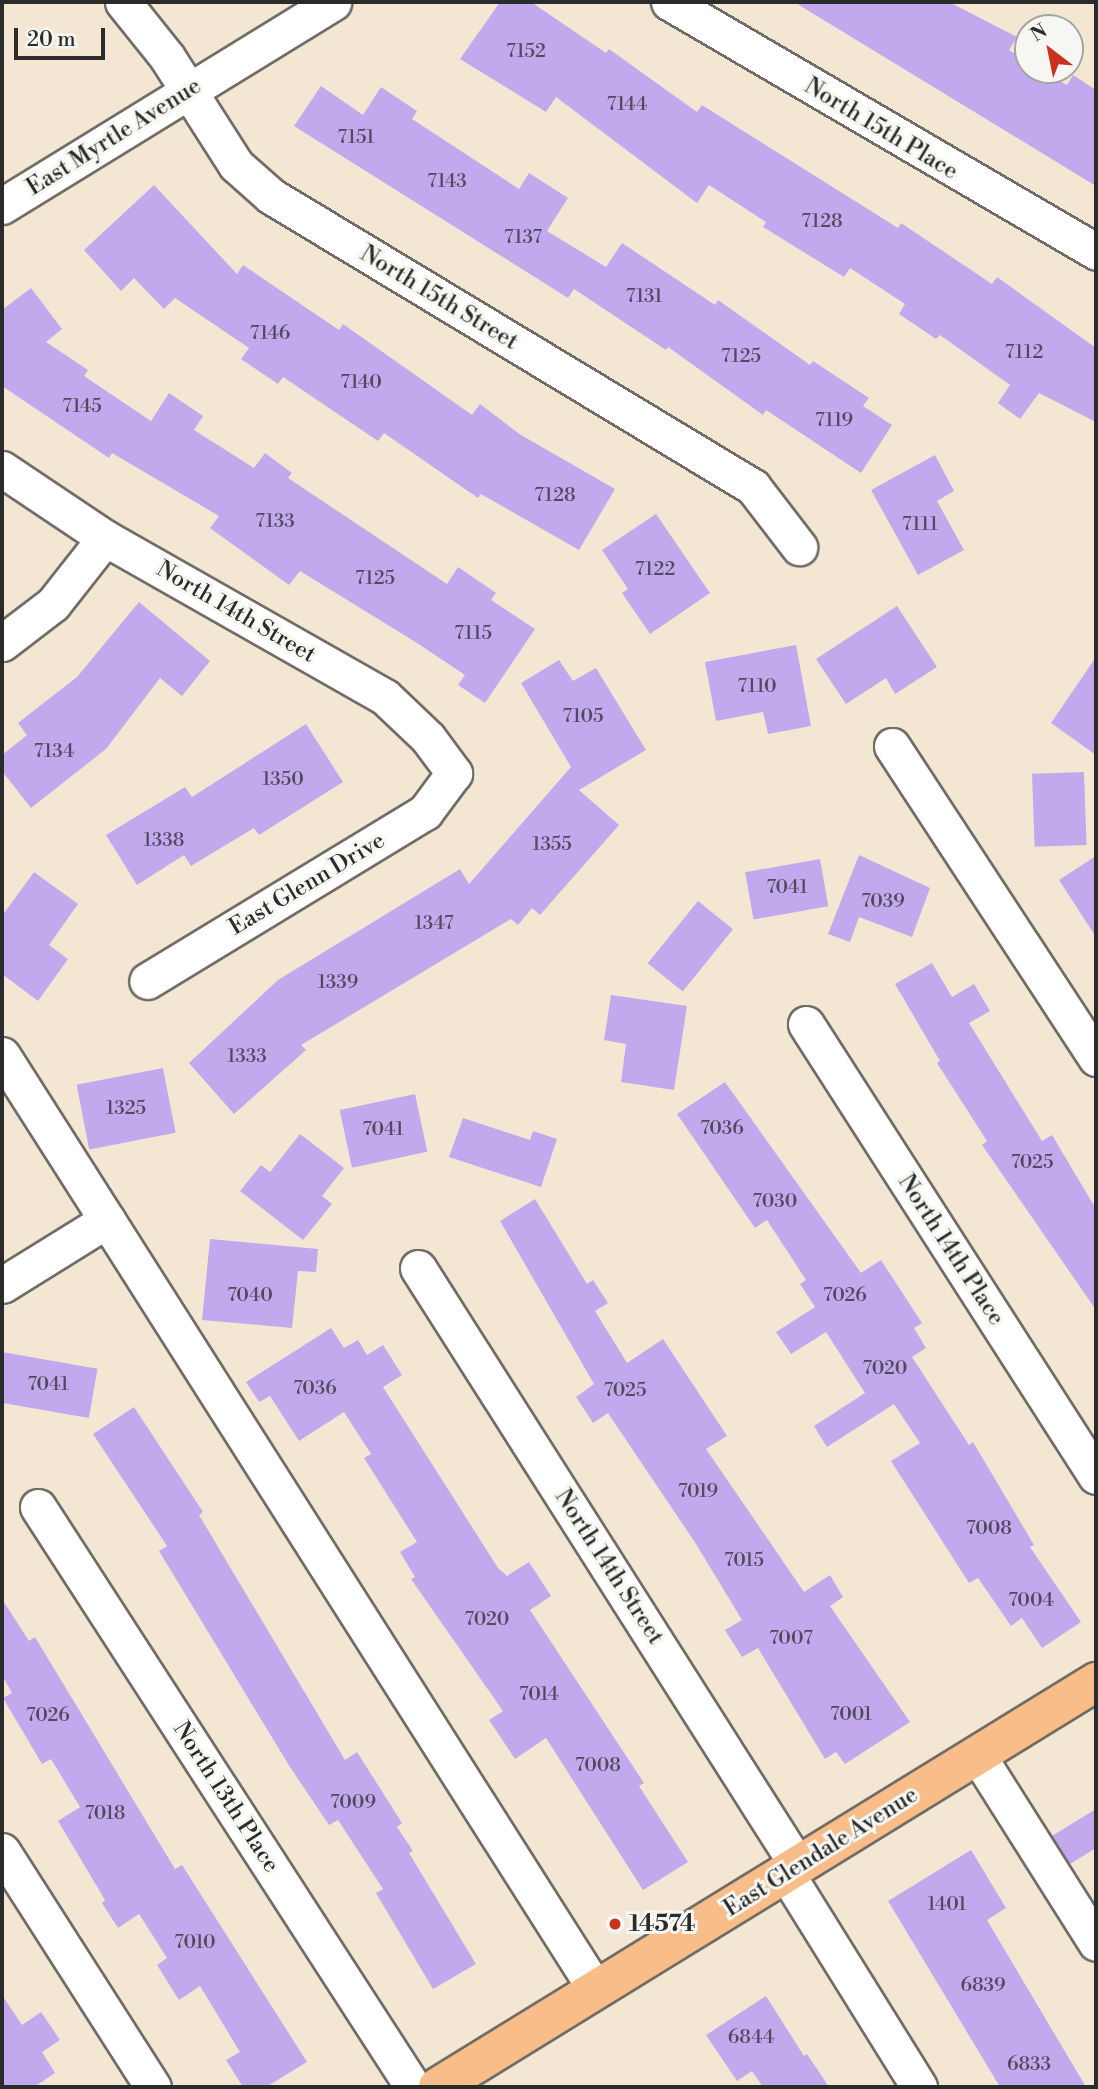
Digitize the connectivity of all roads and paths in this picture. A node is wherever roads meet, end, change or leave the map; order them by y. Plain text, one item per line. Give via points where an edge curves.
1 (123, 2) edge
2 (334, 2) edge
3 (668, 2) edge
4 (189, 91) junction
5 (2, 206) edge
6 (1096, 253) edge
7 (2, 469) edge
8 (105, 538) junction
9 (799, 547) dead end
10 (2, 643) edge
11 (891, 746) dead end
12 (454, 773) joint
13 (147, 981) dead end
14 (806, 1024) dead end
15 (2, 1055) edge
16 (1096, 1058) edge
17 (107, 1220) junction
18 (418, 1268) dead end
19 (2, 1285) edge
20 (1096, 1476) edge
21 (38, 1507) dead end
22 (1096, 1682) edge
23 (978, 1756) junction
24 (2, 1851) edge
25 (792, 1870) junction
26 (1096, 1943) edge
27 (596, 1990) junction
28 (153, 2087) edge
29 (414, 2087) edge
30 (438, 2087) edge
31 (919, 2087) edge

1 - 4 street, North 15th Street
2 - 4 street, East Myrtle Avenue
3 - 6 street, North 15th Place
4 - 5 street, East Myrtle Avenue
4 - 9 street, North 15th Street via 236,165 271,196 753,487
7 - 8 street, North 14th Street
8 - 10 street via 53,604
8 - 12 street, North 14th Street via 384,697 428,738
11 - 16 street
12 - 13 street, East Glenn Drive via 425,813
14 - 20 street, North 14th Place
15 - 17 street
17 - 19 street
17 - 27 street
18 - 25 street, North 14th Street
21 - 29 street, North 13th Place
22 - 23 main road, East Glendale Avenue
23 - 25 main road, East Glendale Avenue
23 - 26 street
24 - 28 street
25 - 27 main road, East Glendale Avenue
25 - 31 street, North 14th Street
27 - 30 main road, East Glendale Avenue

